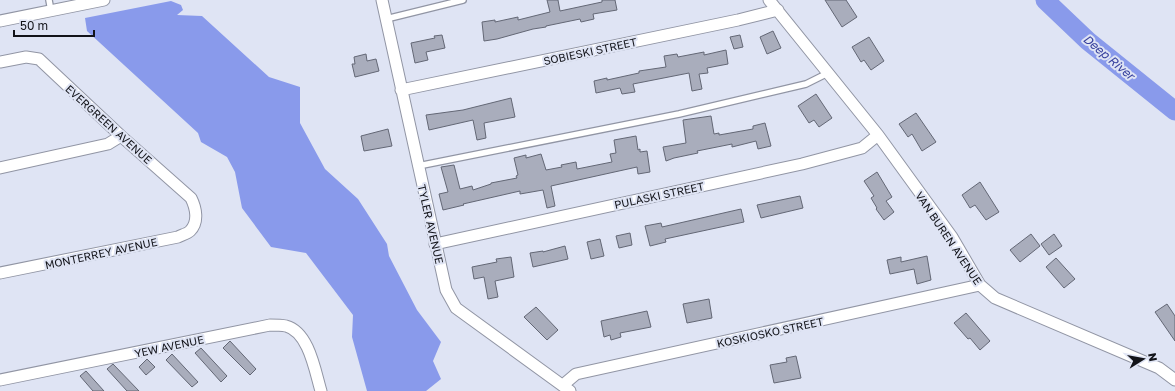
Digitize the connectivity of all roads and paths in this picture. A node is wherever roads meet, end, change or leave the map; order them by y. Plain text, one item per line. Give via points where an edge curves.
1 (104, 0) edge
2 (382, 0) edge
3 (462, 0) edge
4 (769, 0) edge
5 (50, 5) edge
6 (778, 10) junction
7 (386, 19) junction
8 (0, 21) edge
9 (0, 62) edge
10 (828, 73) junction
11 (401, 90) junction
12 (878, 135) junction
13 (120, 136) junction
14 (418, 166) junction
15 (0, 168) edge
16 (195, 222) joint
17 (435, 244) junction
18 (0, 273) edge
19 (980, 285) junction
20 (0, 380) edge
21 (1175, 380) edge
22 (567, 388) edge
23 (321, 391) edge

1 - 5 street
2 - 7 street, TYLER AVENUE
3 - 7 lane
4 - 6 street, VAN BUREN AVENUE
5 - 8 street
6 - 10 street, VAN BUREN AVENUE
6 - 11 street, SOBIESKI STREET
7 - 11 street, TYLER AVENUE
9 - 13 street, EVERGREEN AVENUE via 26,57 39,59
10 - 12 street, VAN BUREN AVENUE
10 - 14 lane via 806,84 679,114
11 - 14 street, TYLER AVENUE
12 - 17 street, PULASKI STREET via 862,148 802,164
12 - 19 street, VAN BUREN AVENUE via 952,237
13 - 15 street via 108,144
13 - 16 street, EVERGREEN AVENUE via 191,198 196,208
14 - 17 street, TYLER AVENUE
16 - 18 street, MONTERREY AVENUE via 189,232 178,237
17 - 22 street, TYLER AVENUE via 446,290 456,308
19 - 21 street, VAN BUREN AVENUE via 995,298 1159,368
19 - 22 street, KOSKIOSKO STREET via 576,374
20 - 23 street, YEW AVENUE via 270,325 287,327 300,336 307,346

